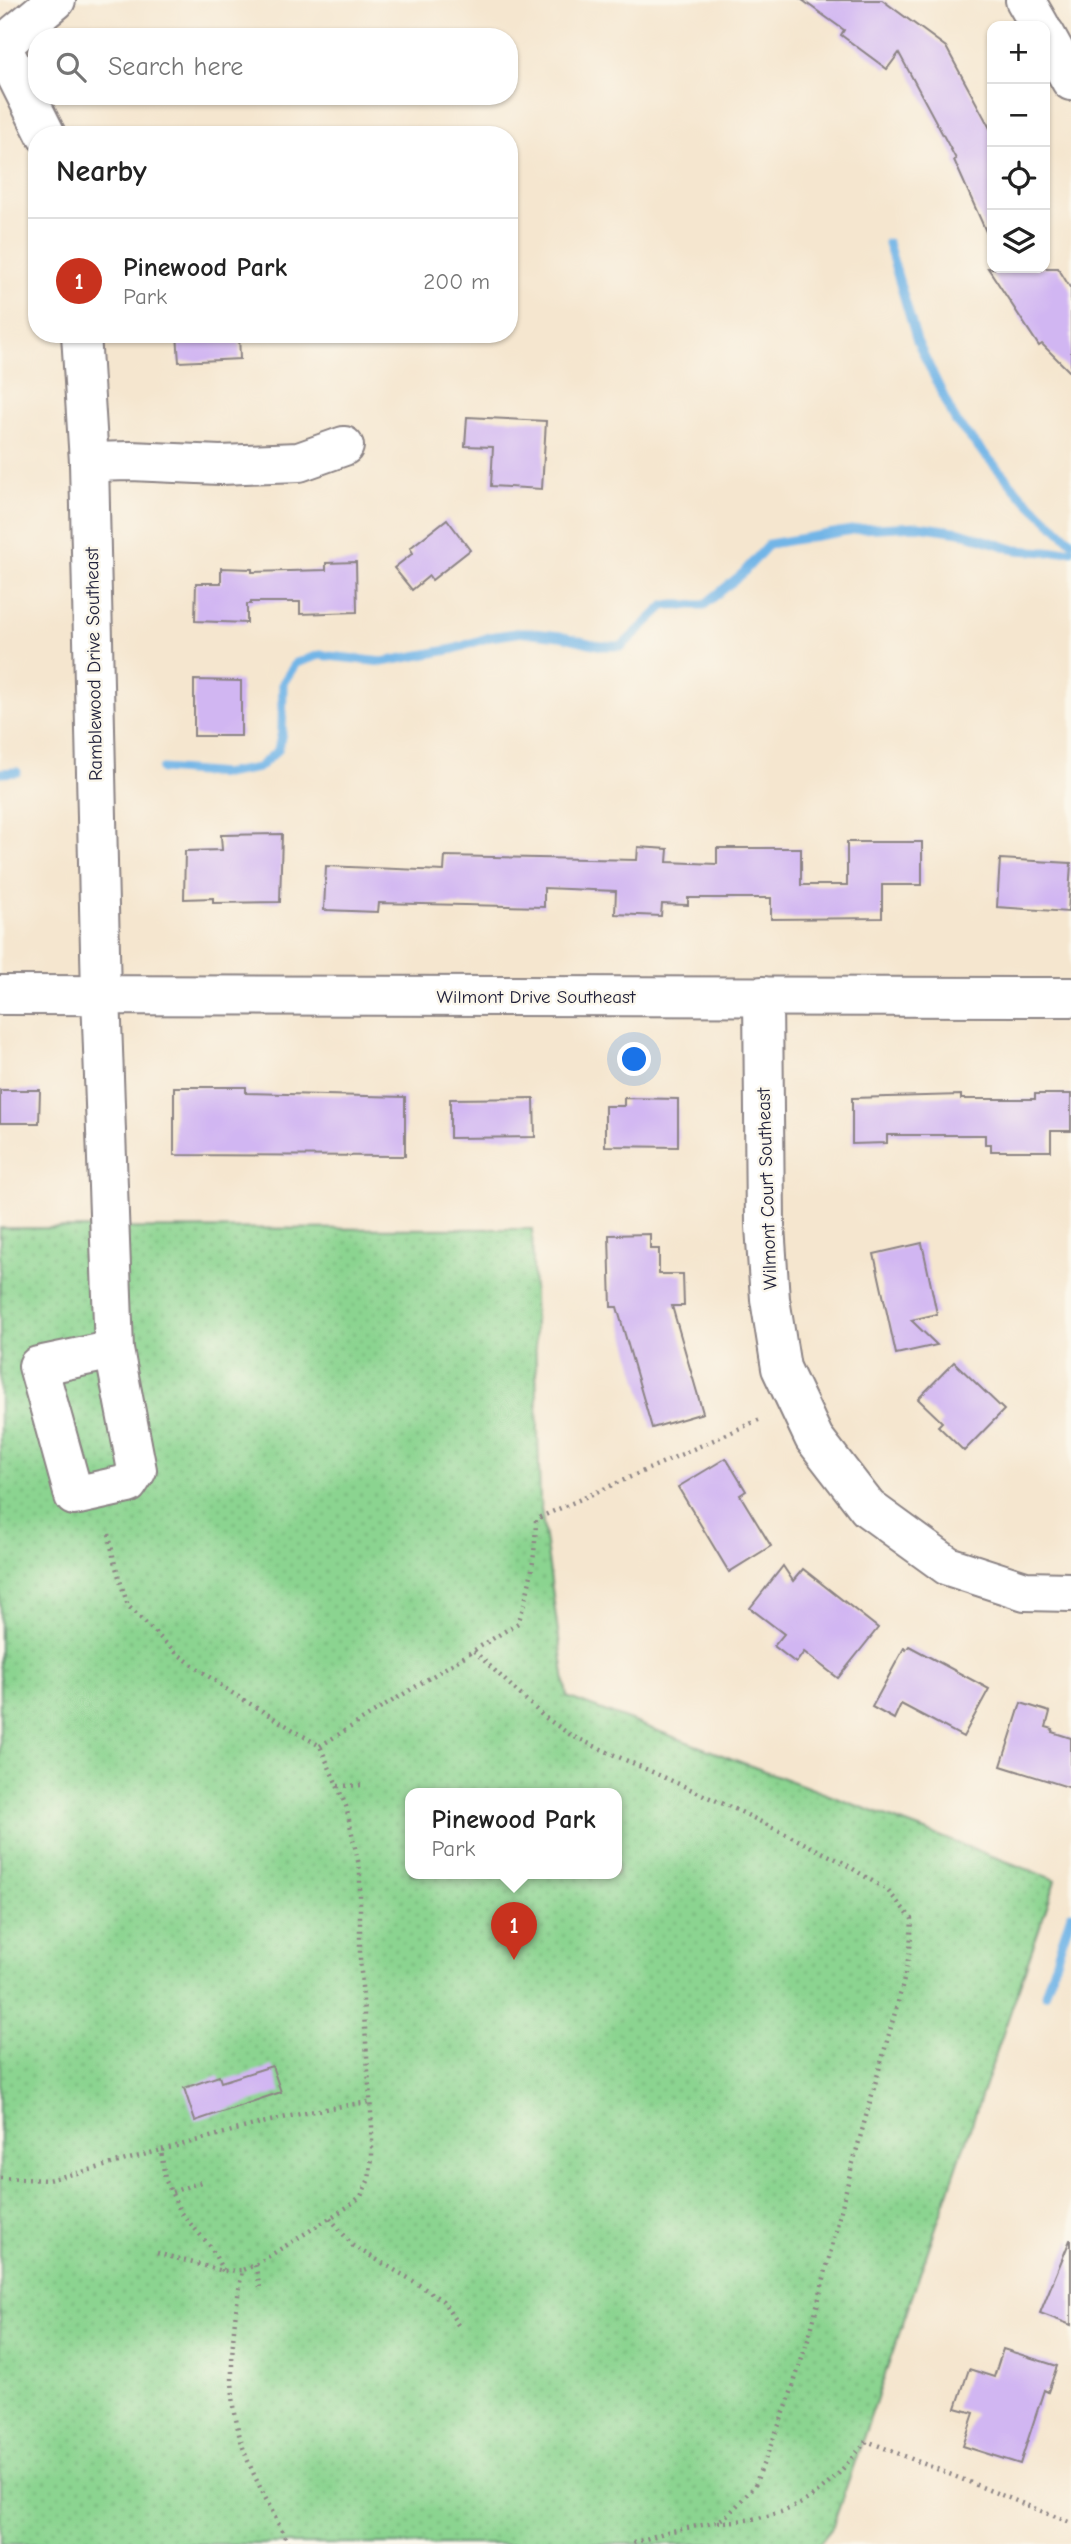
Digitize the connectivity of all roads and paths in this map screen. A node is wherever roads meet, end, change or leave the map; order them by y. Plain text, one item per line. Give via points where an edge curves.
1 (56, 0) edge
2 (1025, 0) edge
3 (1037, 21) edge
4 (1050, 43) edge
5 (1, 44) edge
6 (1071, 81) edge
7 (28, 99) edge
8 (31, 105) edge
9 (42, 126) edge
10 (82, 343) edge
11 (344, 446) dead end
12 (89, 462) junction
13 (0, 995) edge
14 (101, 995) junction
15 (763, 996) junction
16 (1071, 997) edge
17 (114, 1350) dead end
18 (763, 1419) dead end
19 (109, 1534) dead end
20 (1071, 1592) edge
21 (474, 1651) junction
22 (320, 1746) junction
23 (364, 1785) dead end
24 (338, 1786) junction
25 (371, 2102) junction
26 (161, 2150) junction
27 (0, 2178) edge
28 (201, 2182) dead end
29 (172, 2192) junction
30 (330, 2218) junction
31 (157, 2253) dead end
32 (255, 2265) junction
33 (242, 2270) junction
34 (223, 2271) junction
35 (260, 2287) dead end
36 (458, 2325) dead end
37 (717, 2522) junction
38 (1071, 2523) edge
39 (288, 2544) edge
40 (630, 2544) edge

1 - 5 street
2 - 3 street
4 - 6 street
5 - 7 street
8 - 9 street
10 - 12 street, Ramblewood Drive Southeast
11 - 12 street via 299,462
12 - 14 street, Ramblewood Drive Southeast
13 - 14 street, Wilmont Drive Southeast
14 - 15 street, Wilmont Drive Southeast
14 - 17 street, Ramblewood Drive Southeast
15 - 16 street, Wilmont Drive Southeast
15 - 20 street, Wilmont Court Southeast via 770,1299 781,1368 814,1438 868,1508 948,1566 1025,1591
18 - 21 path via 536,1519 530,1591 518,1623
19 - 22 path via 128,1606 175,1652
21 - 22 path
21 - 37 path via 543,1716 572,1736 842,1862 888,1891 912,1919 903,1984 787,2405 754,2487
22 - 24 path
23 - 24 path
24 - 25 path via 360,1870 360,1958
25 - 26 path via 324,2107
25 - 30 path via 369,2179 361,2196
26 - 27 path via 48,2180
26 - 29 path
28 - 29 path
29 - 34 path via 181,2213 211,2247
30 - 32 path
30 - 36 path via 353,2246 443,2301
31 - 34 path
32 - 33 path
32 - 35 path
33 - 34 path
33 - 39 path via 233,2323 232,2386 238,2426 246,2457
37 - 38 path via 765,2517 801,2505 833,2480 867,2441
37 - 40 path

